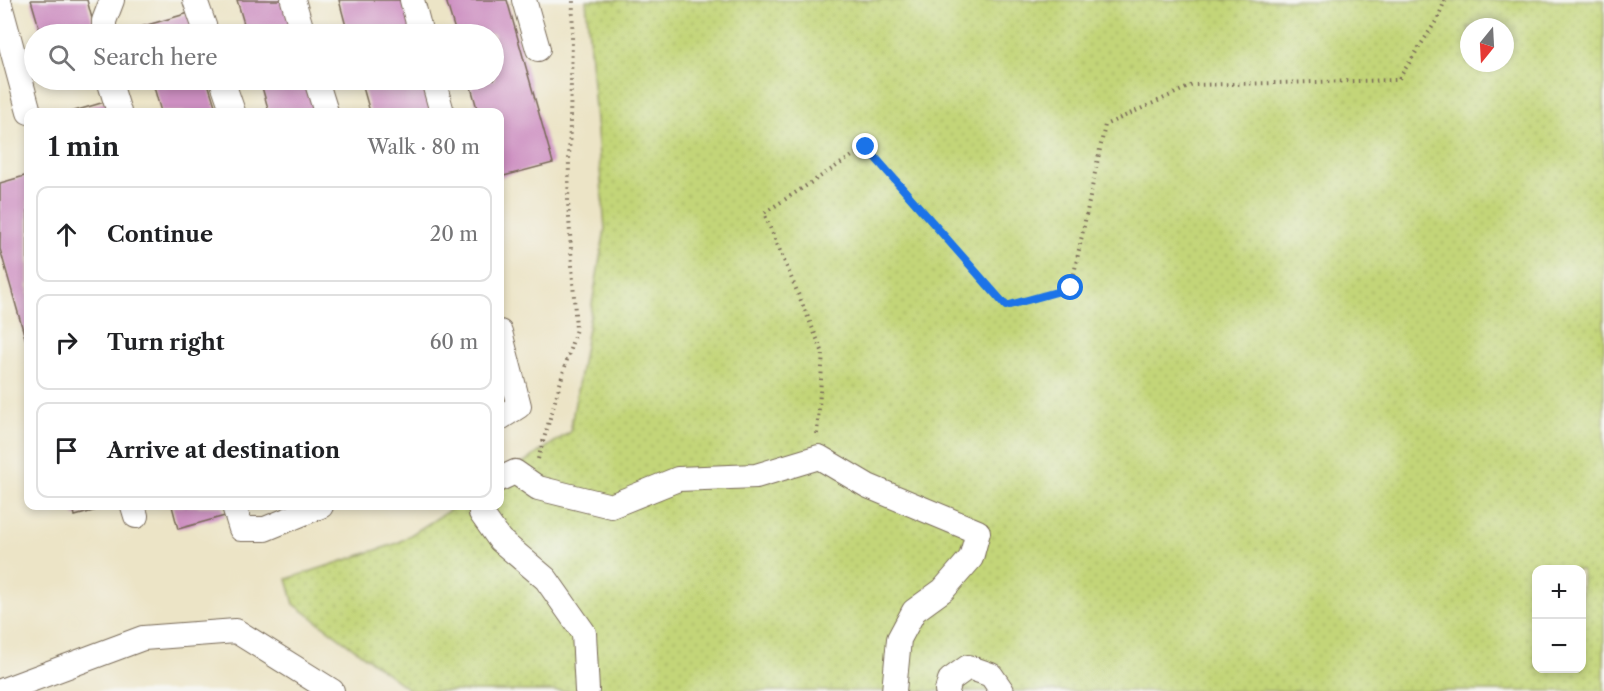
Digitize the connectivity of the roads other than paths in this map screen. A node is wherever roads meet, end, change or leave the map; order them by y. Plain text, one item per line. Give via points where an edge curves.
1 (195, 0) edge
2 (293, 0) edge
3 (412, 0) edge
4 (524, 0) edge
5 (0, 5) edge
6 (203, 24) edge
7 (300, 24) edge
8 (418, 24) edge
9 (538, 49) dead end
10 (112, 90) edge
11 (225, 90) edge
12 (319, 90) edge
13 (436, 90) edge
14 (28, 108) edge
15 (118, 108) edge
16 (232, 108) edge
17 (325, 108) edge
18 (441, 108) edge
19 (504, 348) edge
20 (504, 415) edge
21 (504, 478) edge
22 (235, 510) edge
23 (311, 510) edge
24 (483, 510) edge
25 (0, 691) edge
26 (333, 691) edge
27 (587, 691) edge
28 (894, 691) edge
29 (947, 691) edge
30 (1002, 691) edge

1 - 6 street
2 - 7 street
3 - 8 street
4 - 9 street
5 - 14 street
10 - 15 street
11 - 16 street
12 - 17 street
13 - 18 street
19 - 20 street via 519,406
21 - 28 street via 515,472 538,488 611,506 678,479 756,476 819,457 868,486 978,532 971,558 944,590 914,611 899,639
22 - 23 street via 241,529 265,529
24 - 27 street via 500,540 546,579 584,633
25 - 26 street via 143,638 236,631
29 - 30 street via 950,680 968,667 991,675

